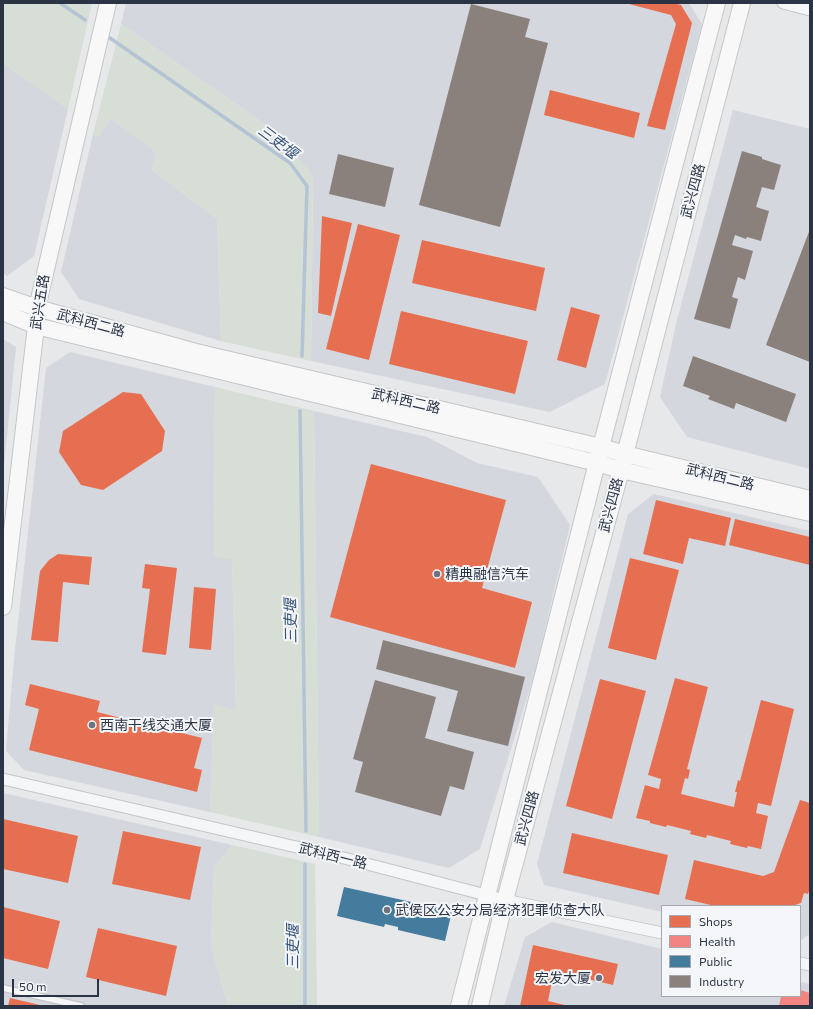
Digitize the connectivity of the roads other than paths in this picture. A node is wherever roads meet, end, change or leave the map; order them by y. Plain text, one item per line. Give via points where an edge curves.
1 (108, 3) edge
2 (717, 3) edge
3 (742, 3) edge
4 (783, 3) edge
5 (810, 10) edge
6 (3, 296) edge
7 (37, 308) junction
8 (3, 312) edge
9 (36, 326) junction
10 (601, 447) junction
11 (625, 454) junction
12 (597, 463) junction
13 (621, 470) junction
14 (810, 498) edge
15 (810, 513) edge
16 (3, 607) edge
17 (3, 779) edge
18 (487, 895) junction
19 (505, 900) junction
20 (661, 934) edge
21 (3, 988) edge
22 (81, 1006) edge
23 (459, 1006) edge
24 (480, 1006) edge

1 - 7 street, 武兴五路
2 - 10 street, 武兴四路
3 - 11 street, 武兴四路
4 - 5 street
6 - 7 street, 武科西二路
7 - 9 street, 武兴五路
7 - 10 street, 武科西二路 via 196,352
8 - 9 street, 武科西二路
9 - 12 street, 武科西二路
9 - 16 street, 武兴五路
10 - 11 street, 武科西二路
10 - 12 street, 武兴四路
11 - 13 street, 武兴四路
11 - 14 street, 武科西二路
12 - 13 street, 武科西二路
12 - 18 street, 武兴四路
13 - 15 street, 武科西二路
13 - 19 street, 武兴四路
17 - 18 street, 武科西一路 via 348,859
18 - 19 street, 武科西一路
18 - 23 street, 武兴四路
19 - 20 street, 武科西一路
19 - 24 street, 武兴四路
21 - 22 lane

